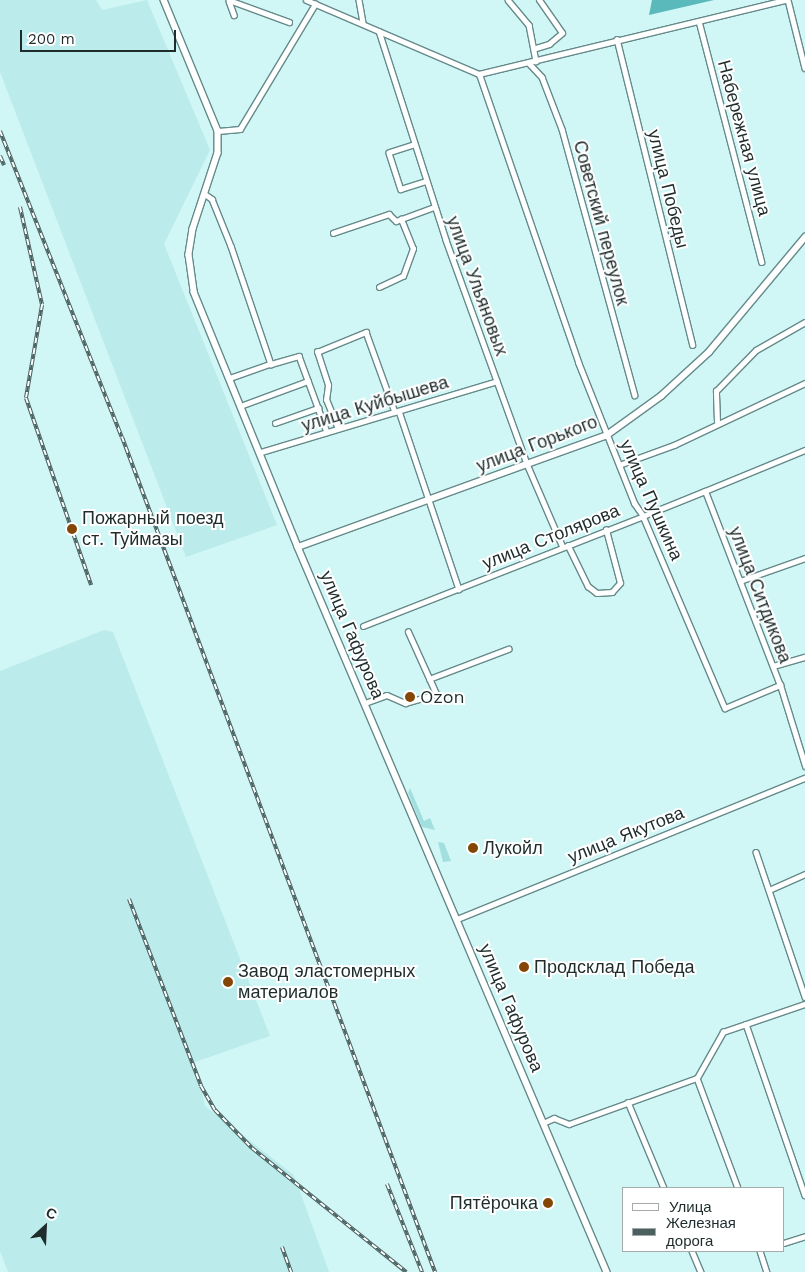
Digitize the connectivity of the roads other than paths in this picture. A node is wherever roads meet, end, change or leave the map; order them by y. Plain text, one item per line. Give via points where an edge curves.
1 (164, 0) edge
2 (229, 0) edge
3 (306, 0) edge
4 (359, 0) edge
5 (517, 0) edge
6 (539, 0) edge
7 (786, 0) edge
8 (510, 2) edge
9 (315, 4) junction
10 (234, 15) dead end
11 (289, 22) dead end
12 (699, 22) junction
13 (363, 23) junction
14 (379, 31) junction
15 (617, 39) junction
16 (536, 48) junction
17 (536, 61) junction
18 (529, 63) junction
19 (805, 68) edge
20 (479, 74) junction
21 (218, 131) junction
22 (413, 145) junction
23 (426, 181) junction
24 (205, 194) junction
25 (434, 207) junction
26 (401, 219) junction
27 (333, 233) dead end
28 (805, 237) edge
29 (762, 262) dead end
30 (379, 287) dead end
31 (805, 322) edge
32 (693, 345) dead end
33 (271, 364) junction
34 (231, 378) junction
35 (308, 381) junction
36 (497, 381) junction
37 (805, 383) edge
38 (635, 395) dead end
39 (243, 405) junction
40 (318, 408) junction
41 (397, 412) junction
42 (717, 422) junction
43 (275, 423) dead end
44 (338, 429) junction
45 (327, 432) junction
46 (607, 435) junction
47 (805, 450) edge
48 (261, 452) junction
49 (526, 464) junction
50 (619, 465) junction
51 (705, 491) junction
52 (428, 502) junction
53 (643, 516) junction
54 (606, 530) junction
55 (566, 546) junction
56 (298, 547) junction
57 (805, 558) edge
58 (740, 580) junction
59 (459, 589) junction
60 (363, 626) dead end
61 (408, 632) dead end
62 (508, 649) dead end
63 (805, 656) edge
64 (773, 666) junction
65 (429, 679) junction
66 (780, 685) junction
67 (365, 703) junction
68 (805, 764) edge
69 (805, 778) edge
70 (756, 852) dead end
71 (805, 874) edge
72 (769, 890) junction
73 (457, 919) junction
74 (805, 997) edge
75 (805, 1004) edge
76 (746, 1024) junction
77 (697, 1078) junction
78 (628, 1102) junction
79 (543, 1123) junction
80 (664, 1187) edge
81 (738, 1187) edge
82 (805, 1195) edge
83 (805, 1236) edge
84 (785, 1243) edge
85 (692, 1252) edge
86 (761, 1252) edge
87 (607, 1272) edge
88 (701, 1272) edge
89 (767, 1272) edge

1 - 21 main road, улица Гафурова
2 - 10 street
2 - 11 street
3 - 9 street
4 - 13 street
5 - 8 street
6 - 16 street via 562,33 550,44
7 - 12 street
7 - 19 street
8 - 16 street via 530,25
9 - 13 street
9 - 21 street via 240,128
12 - 15 street
12 - 29 street, Набережная улица
13 - 14 street
14 - 20 street
14 - 22 street, улица Ульяновых
15 - 17 street
15 - 32 street, улица Победы
16 - 17 street
17 - 18 street
18 - 20 street
18 - 38 street, Советский переулок via 542,77 562,129
20 - 46 street, улица Пушкина
21 - 24 main road, улица Гафурова via 218,153
22 - 23 street, улица Ульяновых
22 - 23 street via 388,153 401,189
23 - 25 street, улица Ульяновых
24 - 33 street via 212,199 231,246
24 - 34 main road, улица Гафурова via 189,255 194,292
25 - 26 street
25 - 36 street, улица Ульяновых
26 - 27 street via 396,221 390,214
26 - 30 street via 413,249 403,276
28 - 46 main road, улица Горького via 709,352 661,396
31 - 42 street via 756,350 716,391
33 - 34 street
33 - 35 street via 299,356
34 - 39 main road, улица Гафурова
35 - 39 street
35 - 40 street
36 - 41 street, улица Куйбышева
36 - 49 street, улица Ульяновых
37 - 42 street
39 - 48 main road, улица Гафурова
40 - 43 street
40 - 45 street
41 - 44 street, улица Куйбышева
41 - 44 street via 366,332 317,352 328,385 326,400
41 - 52 street
42 - 50 street
44 - 45 street, улица Куйбышева
45 - 48 street, улица Куйбышева
46 - 49 main road, улица Горького
46 - 50 street, улица Пушкина
47 - 51 street, улица Столярова
48 - 56 main road, улица Гафурова
49 - 52 main road, улица Горького
49 - 55 street, улица Ульяновых
50 - 53 street, улица Пушкина
51 - 53 street, улица Столярова
51 - 58 street, улица Ситдикова
52 - 56 main road, улица Горького
52 - 59 street
53 - 54 street, улица Столярова
53 - 66 street, улица Пушкина via 725,708
54 - 55 street, улица Столярова
54 - 55 street, улица Ульяновых via 620,583 612,592 597,593 588,586
55 - 59 street, улица Столярова
56 - 67 main road, улица Гафурова
57 - 58 street
58 - 64 street, улица Ситдикова
59 - 60 street, улица Столярова
61 - 65 street
62 - 65 street
63 - 64 street
64 - 66 street, улица Ситдикова
65 - 67 street via 436,694 417,702 405,703 387,695
66 - 68 street, улица Ситдикова
67 - 73 main road, улица Гафурова
69 - 73 street, улица Якутова
70 - 72 street
71 - 72 street
72 - 74 street
73 - 79 main road, улица Гафурова
75 - 76 street
76 - 77 street via 723,1032
76 - 82 street
77 - 78 street
77 - 81 street
78 - 79 street via 569,1124 554,1118
78 - 80 street
79 - 87 main road, улица Гафурова
83 - 84 street
85 - 88 street
86 - 89 street

